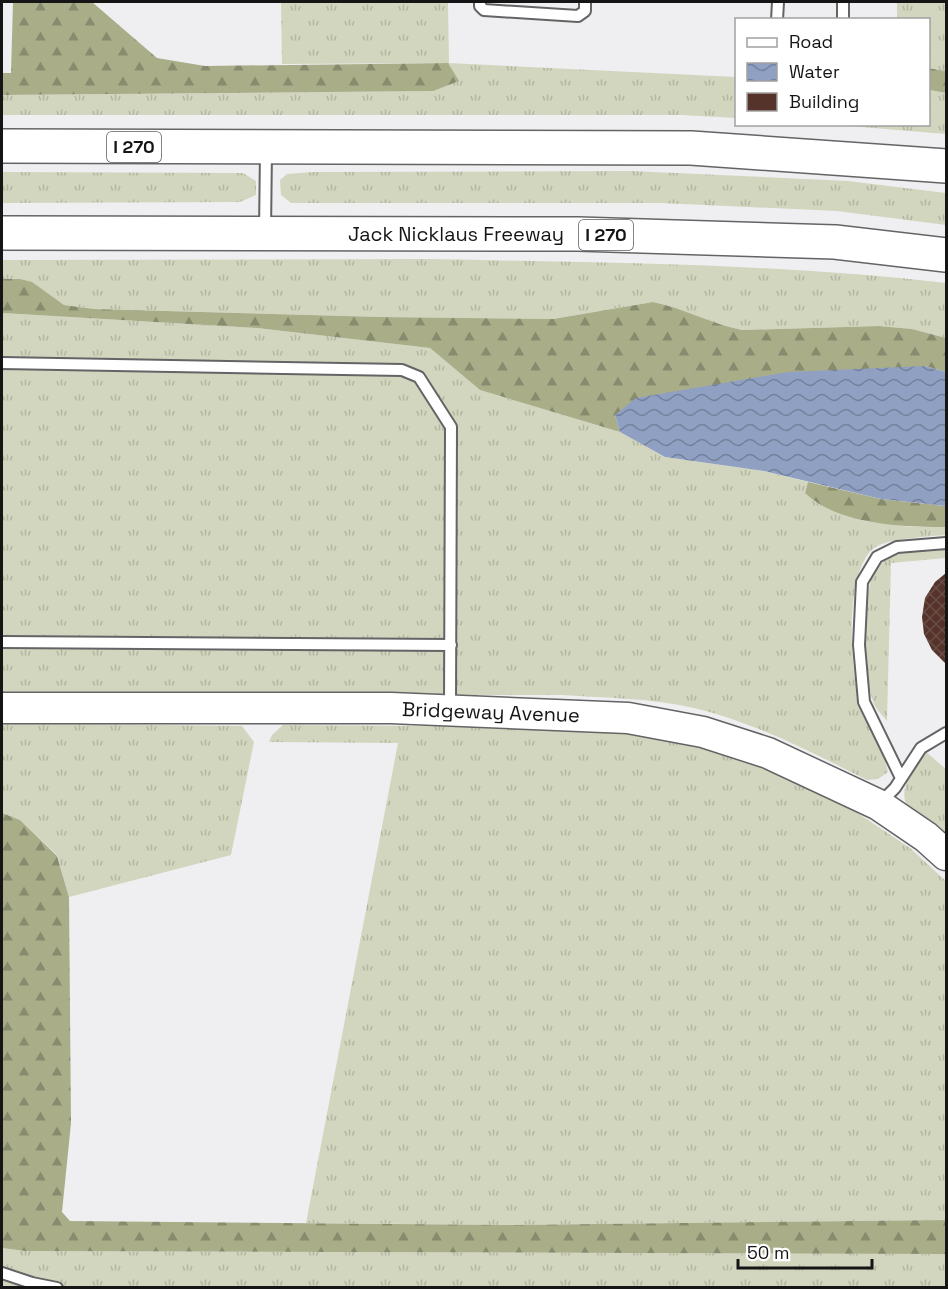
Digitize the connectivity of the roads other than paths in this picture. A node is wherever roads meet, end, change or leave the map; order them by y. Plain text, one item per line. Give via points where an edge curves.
1 (480, 2) edge
2 (535, 2) edge
3 (585, 2) edge
4 (778, 2) edge
5 (843, 2) edge
6 (534, 13) junction
7 (777, 18) edge
8 (843, 18) edge
9 (2, 146) edge
10 (266, 147) junction
11 (946, 165) edge
12 (2, 233) edge
13 (266, 233) junction
14 (946, 255) edge
15 (2, 363) edge
16 (946, 543) edge
17 (2, 642) edge
18 (451, 645) junction
19 (2, 708) edge
20 (450, 711) junction
21 (946, 733) edge
22 (901, 778) junction
23 (879, 805) junction
24 (946, 855) edge
25 (2, 1273) edge
26 (57, 1287) edge

1 - 6 lane via 484,10
2 - 6 lane
3 - 6 lane via 585,11 578,16
4 - 7 lane
5 - 8 lane
9 - 10 highway, I 270
10 - 11 highway, I 270 via 691,148
10 - 13 lane
12 - 13 highway, Jack Nicklaus Freeway / I 270
13 - 14 highway, Jack Nicklaus Freeway / I 270 via 578,234 835,242
15 - 18 lane via 402,370 419,377 451,426
16 - 22 lane via 897,547 877,557 862,582 859,645 864,702
17 - 18 lane
18 - 20 lane
19 - 20 street, Bridgeway Avenue
20 - 23 street, Bridgeway Avenue via 628,717 703,732 768,753
21 - 22 lane via 921,748
22 - 23 lane
23 - 24 street, Bridgeway Avenue
25 - 26 lane

